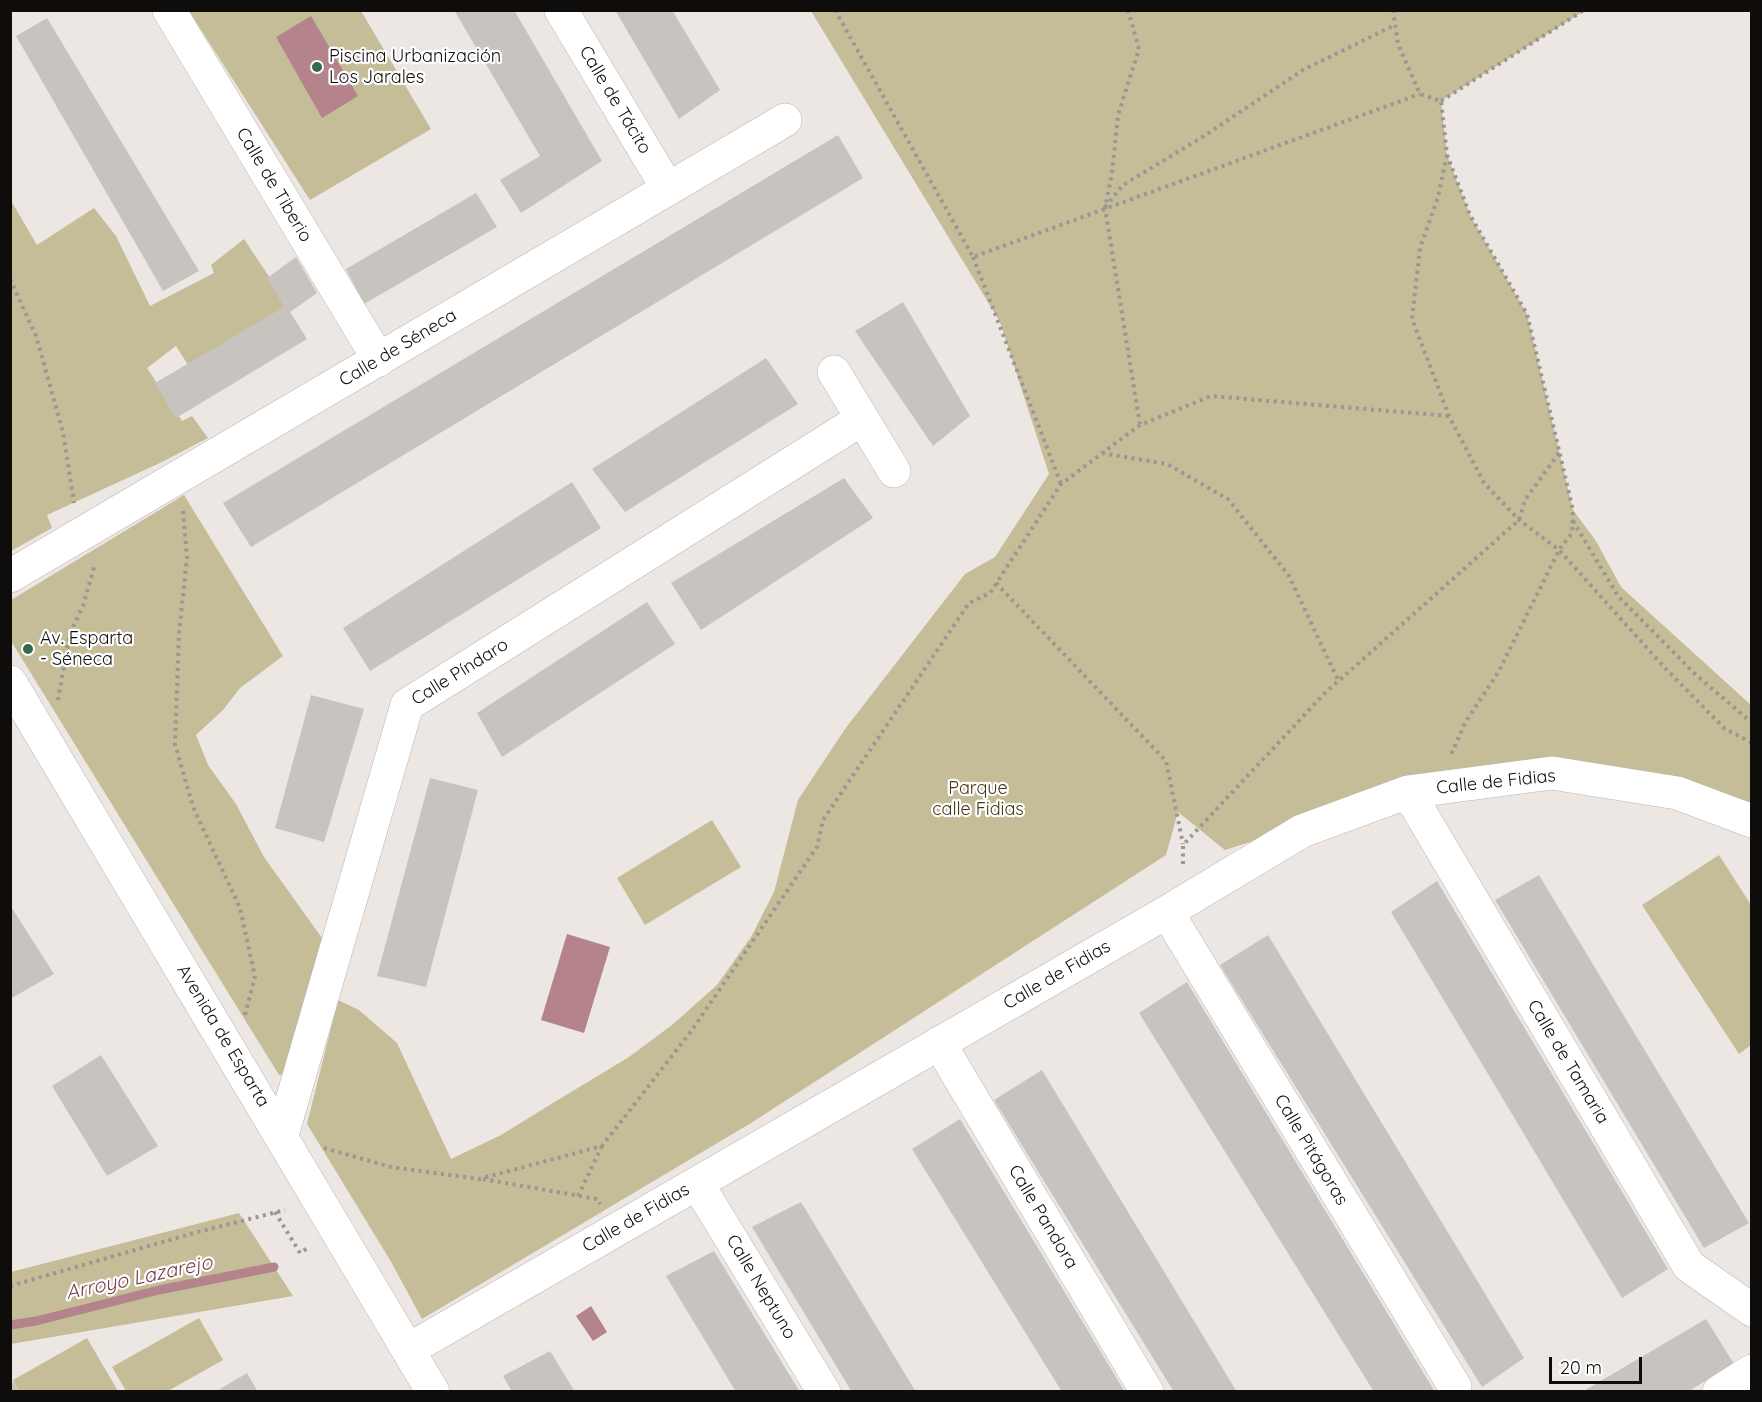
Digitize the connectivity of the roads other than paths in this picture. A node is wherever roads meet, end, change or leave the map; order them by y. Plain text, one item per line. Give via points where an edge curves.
1 (169, 10) edge
2 (561, 10) edge
3 (785, 120) dead end
4 (668, 189) junction
5 (379, 360) junction
6 (834, 372) dead end
7 (862, 419) junction
8 (894, 471) dead end
9 (10, 576) edge
10 (10, 682) edge
11 (1422, 790) junction
12 (1752, 821) edge
13 (1175, 907) junction
14 (939, 1043) junction
15 (282, 1135) junction
16 (697, 1183) junction
17 (1752, 1310) edge
18 (408, 1350) junction
19 (1752, 1371) edge
20 (1455, 1387) dead end
21 (433, 1392) edge
22 (824, 1392) edge
23 (1147, 1392) edge
24 (1719, 1392) edge

1 - 5 street, Calle de Tiberio
2 - 4 street, Calle de Tácito
3 - 4 street, Calle de Séneca
4 - 5 street, Calle de Séneca
5 - 9 street, Calle de Séneca
6 - 7 street
7 - 8 street
7 - 15 street, Calle Píndaro via 407,705
10 - 15 street, Avenida de Esparta
11 - 12 street, Calle de Fidias via 1552,773 1677,793
11 - 13 street, Calle de Fidias via 1302,831
11 - 17 street, Calle de Tamaria via 1689,1266
13 - 14 street, Calle de Fidias
13 - 20 street, Calle Pitágoras
14 - 16 street, Calle de Fidias
14 - 23 street, Calle Pandora
15 - 18 street, Avenida de Esparta
16 - 18 street, Calle de Fidias
16 - 22 street, Calle Neptuno
18 - 21 street, Avenida de Esparta
19 - 24 street

